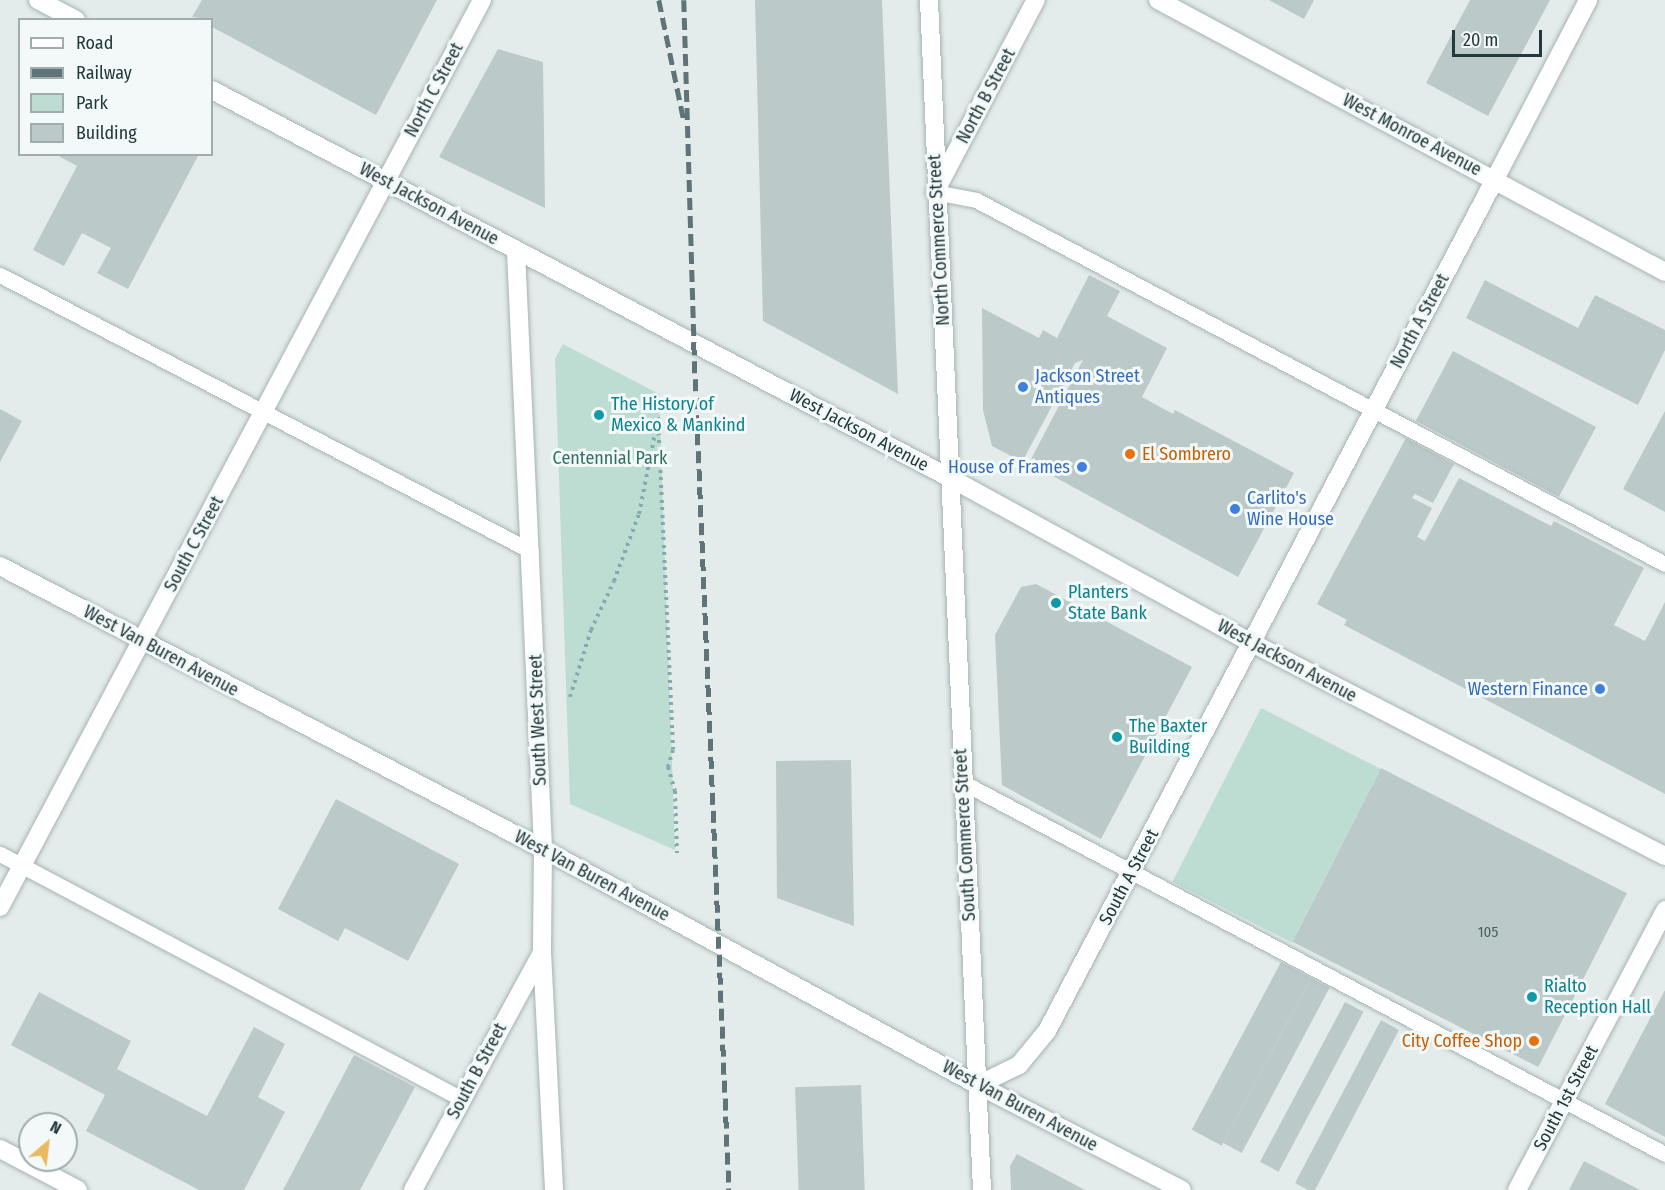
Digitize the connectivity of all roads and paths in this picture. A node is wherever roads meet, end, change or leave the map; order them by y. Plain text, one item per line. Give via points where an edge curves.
1 (38, 0) edge
2 (482, 0) edge
3 (928, 0) edge
4 (1036, 0) edge
5 (1158, 0) edge
6 (1588, 0) edge
7 (72, 18) edge
8 (213, 91) edge
9 (1495, 179) junction
10 (387, 180) junction
11 (935, 192) junction
12 (516, 251) junction
13 (1665, 272) edge
14 (0, 275) edge
15 (657, 394) dead end
16 (1373, 410) junction
17 (263, 414) junction
18 (657, 421) junction
19 (952, 479) junction
20 (531, 551) junction
21 (1665, 564) edge
22 (0, 566) edge
23 (142, 641) junction
24 (1250, 642) junction
25 (570, 697) dead end
26 (962, 782) junction
27 (543, 849) junction
28 (677, 853) dead end
29 (0, 854) edge
30 (1665, 856) edge
31 (22, 865) junction
32 (1132, 872) junction
33 (0, 907) edge
34 (1665, 910) edge
35 (542, 952) junction
36 (978, 1085) junction
37 (462, 1099) junction
38 (1564, 1100) junction
39 (0, 1149) edge
40 (1665, 1154) edge
41 (78, 1190) edge
42 (413, 1190) edge
43 (554, 1190) edge
44 (982, 1190) edge
45 (1182, 1190) edge
46 (1517, 1190) edge

1 - 7 street
2 - 10 street, North C Street
3 - 11 street, North Commerce Street
4 - 11 street, North B Street
5 - 9 street, West Monroe Avenue
6 - 9 street, North A Street
8 - 10 street, West Jackson Avenue
9 - 13 street, West Monroe Avenue
9 - 16 street, North A Street
10 - 12 street, West Jackson Avenue
10 - 17 street, South C Street
11 - 16 lane via 976,200
11 - 19 street, North Commerce Street
12 - 19 street, West Jackson Avenue
12 - 20 street, South West Street
14 - 17 lane
15 - 18 path
16 - 21 lane
16 - 24 street, North A Street
17 - 20 lane
17 - 23 street, South C Street
18 - 25 path via 639,514 619,571 591,630
18 - 28 path via 673,750 668,767 675,791
19 - 24 street, West Jackson Avenue
19 - 26 street, South Commerce Street
20 - 27 street, South West Street
22 - 23 street, West Van Buren Avenue
23 - 27 street, West Van Buren Avenue
23 - 31 street, South C Street
24 - 30 street, West Jackson Avenue
24 - 32 street, South A Street
26 - 32 lane
26 - 36 street, South Commerce Street
27 - 35 street, South West Street
27 - 36 street, West Van Buren Avenue
29 - 31 lane
31 - 33 street, South C Street
31 - 37 lane
32 - 36 street, South A Street via 1047,1031 1019,1065
32 - 38 lane
34 - 38 street, South 1st Street
35 - 37 street, South B Street
35 - 43 street, South West Street
36 - 44 street, South Commerce Street
36 - 45 street, West Van Buren Avenue
37 - 42 street, South B Street
38 - 40 lane
38 - 46 street, South 1st Street
39 - 41 street

